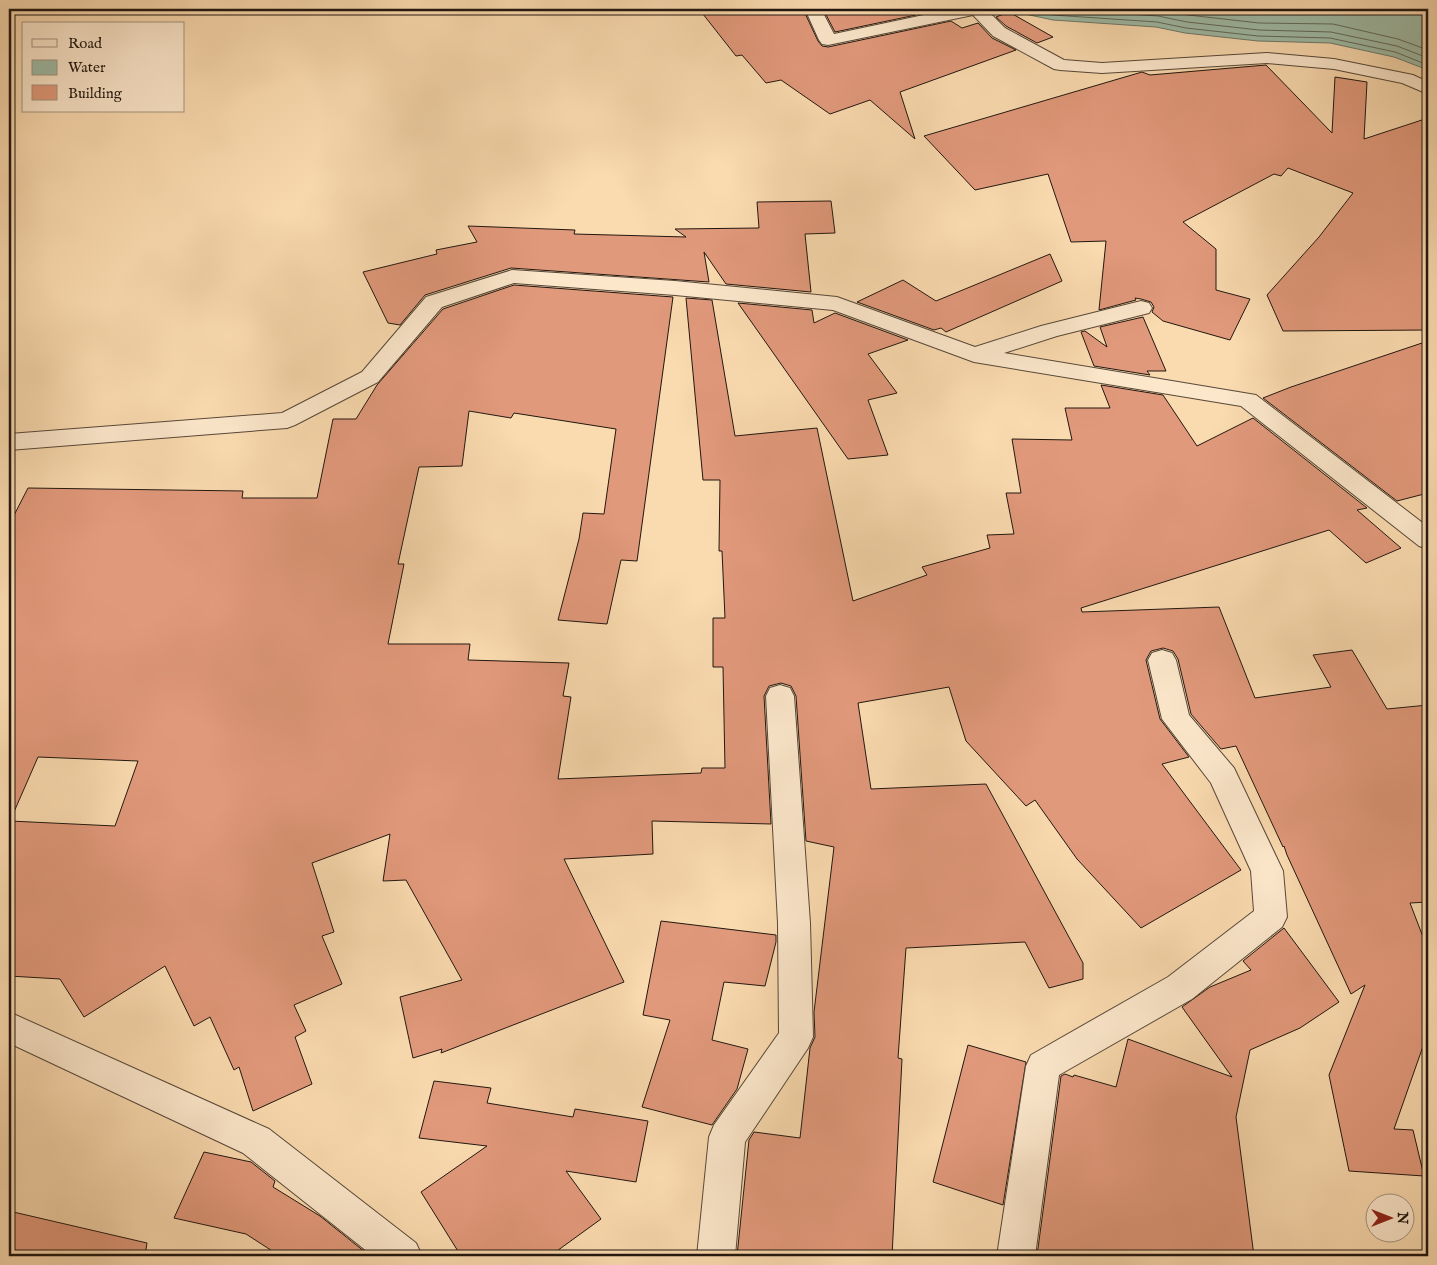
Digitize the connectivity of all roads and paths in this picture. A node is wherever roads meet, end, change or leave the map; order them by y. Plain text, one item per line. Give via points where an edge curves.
1 (813, 9) edge
2 (976, 9) edge
3 (1428, 89) edge
4 (1141, 308) dead end
5 (974, 355) junction
6 (9, 442) edge
7 (1428, 540) edge
8 (1162, 660) dead end
9 (780, 696) dead end
10 (9, 1027) edge
11 (403, 1256) edge
12 (716, 1256) edge
13 (1016, 1256) edge

1 - 2 street via 828,40
2 - 3 street via 999,32 1060,65 1102,68 1267,58 1334,64 1407,79
4 - 5 street
5 - 6 street via 837,304 512,276 434,302 370,377 287,420
5 - 7 street via 1248,400
8 - 13 street via 1176,719 1223,776 1267,871 1271,917 1180,988 1043,1066
9 - 12 street via 794,923 796,1037 727,1137
10 - 11 street via 256,1141

